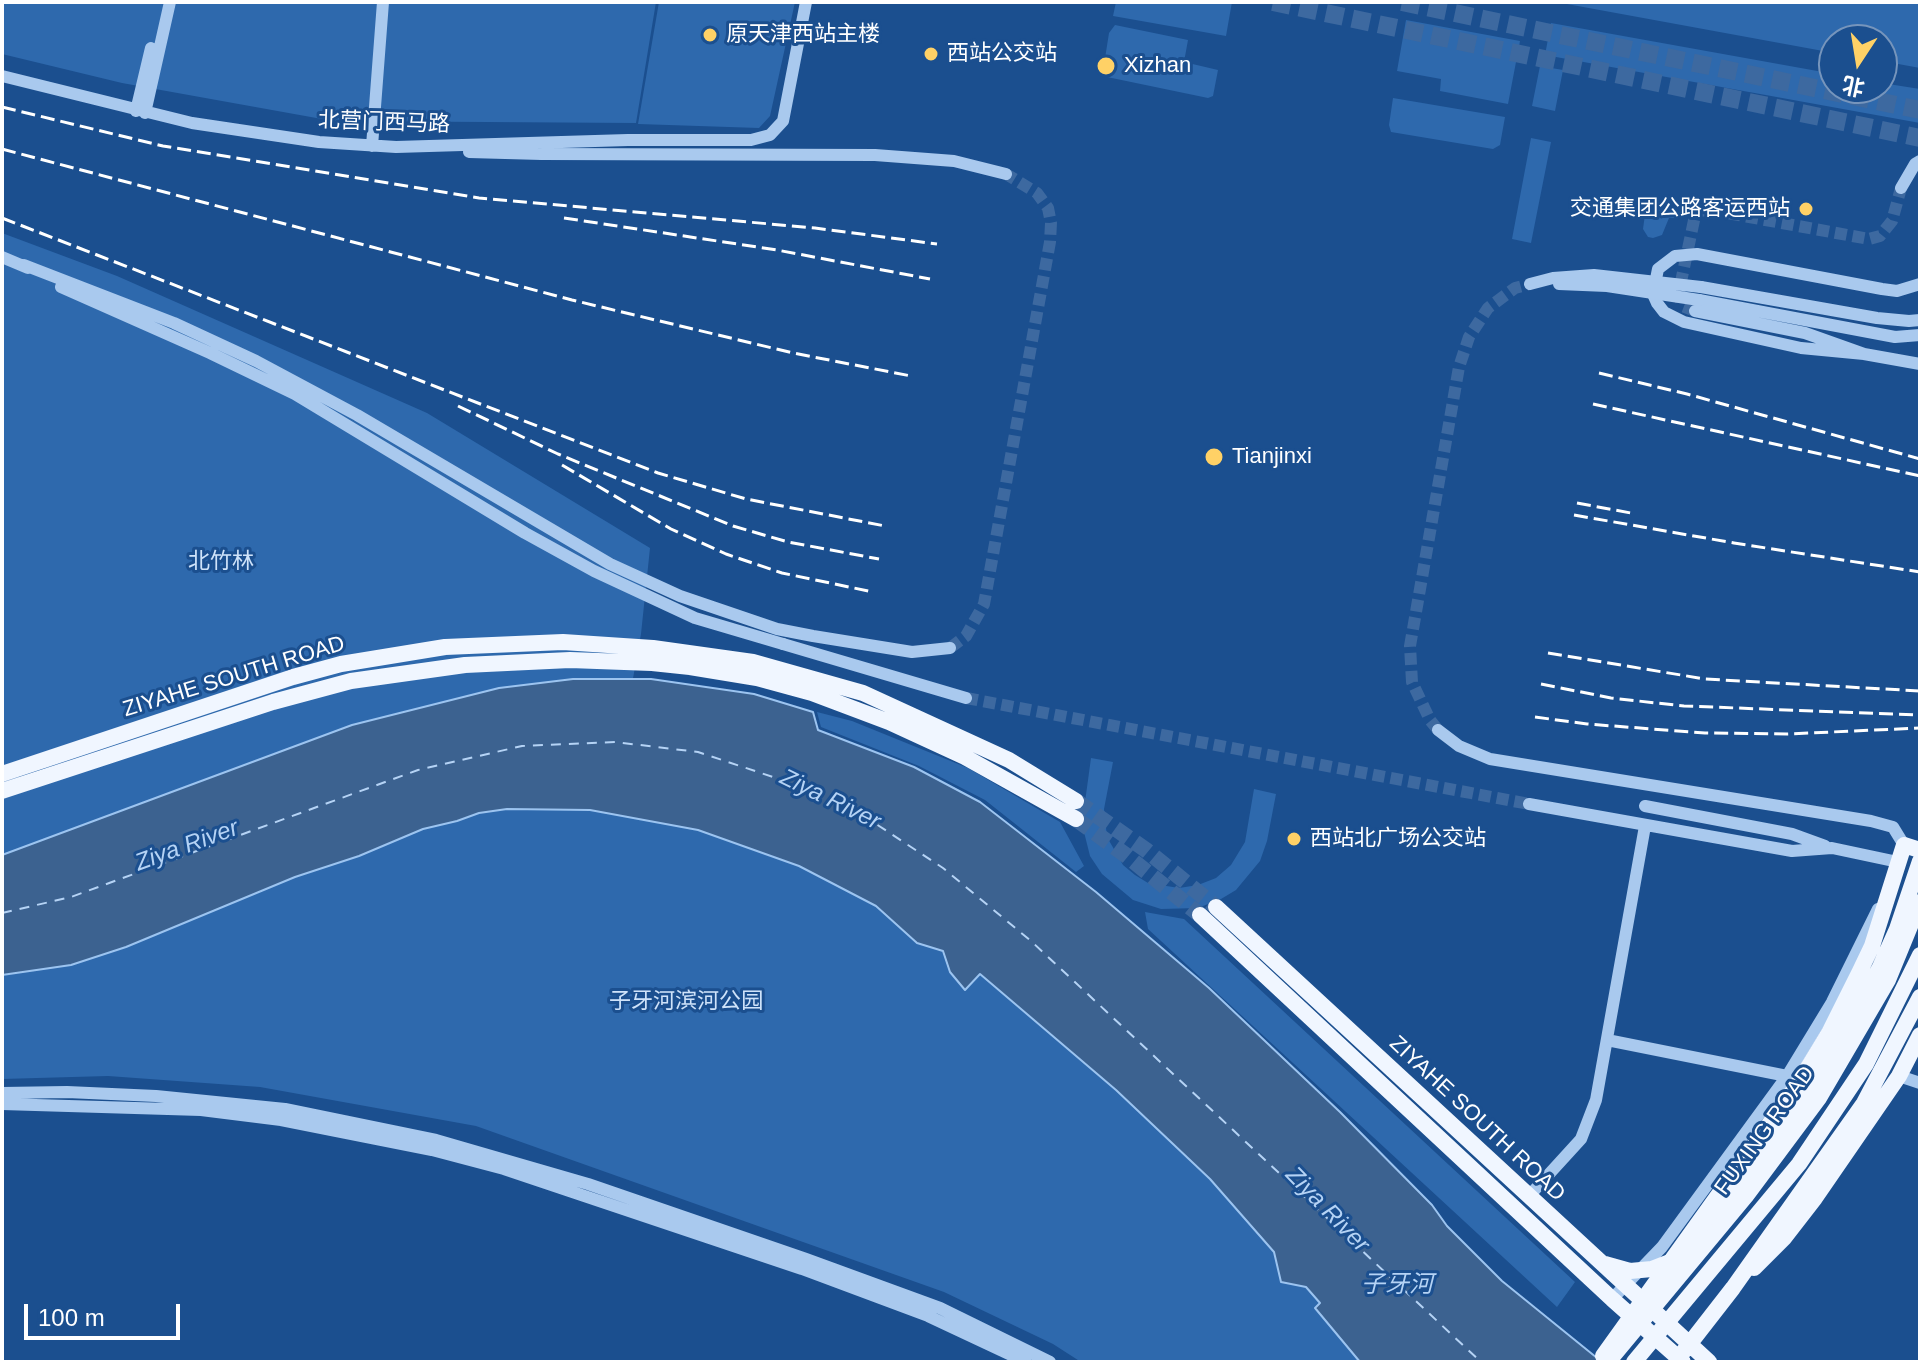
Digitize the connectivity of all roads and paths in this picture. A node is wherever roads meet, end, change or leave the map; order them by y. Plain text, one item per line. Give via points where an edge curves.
1 (162, 2) edge
2 (170, 2) edge
3 (383, 2) edge
4 (806, 2) edge
5 (2, 76) edge
6 (140, 112) junction
7 (372, 146) junction
8 (396, 147) junction
9 (1918, 161) edge
10 (1006, 174) tunnel mouth
11 (1901, 188) tunnel mouth
12 (2, 257) edge
13 (24, 265) junction
14 (1920, 284) edge
15 (1695, 311) dead end
16 (1914, 320) edge
17 (1920, 335) edge
18 (1864, 354) junction
19 (1920, 364) edge
20 (950, 648) tunnel mouth
21 (966, 698) tunnel mouth
22 (1438, 730) tunnel mouth
23 (2, 774) edge
24 (2, 791) edge
25 (1076, 801) tunnel mouth
26 (1529, 804) tunnel mouth
27 (1645, 806) dead end
28 (1076, 819) tunnel mouth
29 (1645, 826) junction
30 (1832, 848) junction
31 (1912, 848) edge
32 (1920, 861) edge
33 (1898, 862) junction
34 (1920, 902) edge
35 (1216, 907) tunnel mouth
36 (1200, 915) tunnel mouth
37 (1920, 955) edge
38 (1920, 997) edge
39 (1920, 1035) edge
40 (1607, 1040) junction
41 (1899, 1076) junction
42 (1793, 1080) junction
43 (1920, 1083) edge
44 (2, 1093) edge
45 (2, 1104) edge
46 (1529, 1196) junction
47 (1687, 1253) junction
48 (1592, 1256) junction
49 (1640, 1270) junction
50 (1624, 1287) junction
51 (1733, 1288) junction
52 (1612, 1299) junction
53 (1647, 1307) junction
54 (1640, 1325) junction
55 (1683, 1351) edge
56 (1026, 1362) edge
57 (1050, 1362) edge
58 (1599, 1362) edge
59 (1608, 1362) edge
60 (1634, 1362) edge
61 (1709, 1362) edge

1 - 6 street
2 - 6 street
3 - 7 street
4 - 8 street, 北营门西马路 via 783,121 770,135 751,140
5 - 6 street, 北营门西马路
6 - 7 street, 北营门西马路 via 280,138
7 - 8 street, 北营门西马路
8 - 10 street, bridge via 542,154 875,155 954,161
9 - 11 street
12 - 13 street, bridge
13 - 20 street, bridge via 174,323 267,366 610,564 680,596 813,636 912,652
13 - 21 street, bridge via 52,283 295,394 525,533 695,618
14 - 18 street via 1882,289 1697,254 1675,256 1658,269 1653,294 1657,303 1684,322 1787,345
15 - 18 street via 1805,333
16 - 17 street, bridge via 1628,277 1573,276 1530,284 1607,286 1895,337
18 - 19 street
22 - 31 street via 1459,746 1507,763 1871,821 1893,827
23 - 25 main road, ZIYAHE SOUTH ROAD via 341,664 445,647 563,642 753,662 863,693 1009,760
24 - 28 main road, ZIYAHE SOUTH ROAD via 351,681 465,665 570,660 690,667 812,693 951,750
26 - 29 street
27 - 30 street via 1792,834
29 - 30 street via 1792,851
29 - 40 street
30 - 33 street
31 - 33 main road
32 - 47 main road via 1897,929 1846,1031 1797,1111
33 - 42 main road via 1872,946 1840,1014
34 - 59 main road, FUXING ROAD, bridge via 1888,980 1819,1098
35 - 46 main road, ZIYAHE SOUTH ROAD
36 - 52 main road, ZIYAHE SOUTH ROAD
37 - 60 main road, FUXING ROAD, bridge via 1866,1064 1799,1164
38 - 51 main road via 1864,1103
39 - 41 main road
40 - 42 street
40 - 46 street via 1596,1100 1581,1139
41 - 43 street
41 - 51 main road via 1784,1238
42 - 49 street
42 - 58 main road, bridge
44 - 57 street via 156,1096 285,1109 436,1140 588,1184 940,1308
45 - 56 street via 201,1110 432,1150 802,1269 928,1316
46 - 48 main road, ZIYAHE SOUTH ROAD
47 - 49 main road
47 - 53 main road
48 - 49 main road via 1614,1268
48 - 50 main road, ZIYAHE SOUTH ROAD
49 - 50 street
50 - 52 street
50 - 53 main road, ZIYAHE SOUTH ROAD
51 - 55 main road
52 - 54 main road, ZIYAHE SOUTH ROAD
53 - 54 main road
53 - 55 main road, ZIYAHE SOUTH ROAD
54 - 55 main road
55 - 61 main road, ZIYAHE SOUTH ROAD

